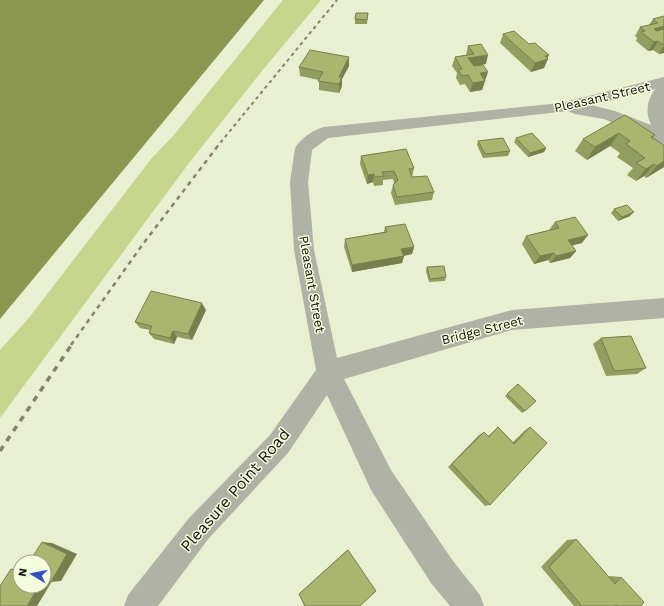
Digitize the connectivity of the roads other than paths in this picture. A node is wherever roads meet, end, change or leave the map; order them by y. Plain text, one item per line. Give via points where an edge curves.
1 (664, 82) edge
2 (664, 86) edge
3 (561, 108) junction
4 (664, 134) edge
5 (664, 138) edge
6 (664, 308) edge
7 (328, 372) junction
8 (139, 606) edge
9 (469, 606) edge

1 - 3 street, Pleasant Street
2 - 4 street via 654,108 657,123
3 - 5 street via 587,109 613,116
3 - 7 street, Pleasant Street via 324,133 304,148 299,182 304,250
6 - 7 street, Bridge Street via 512,320
7 - 8 street, Pleasure Point Road via 279,444 199,528
7 - 9 street, Pleasant Street via 381,480 442,572

